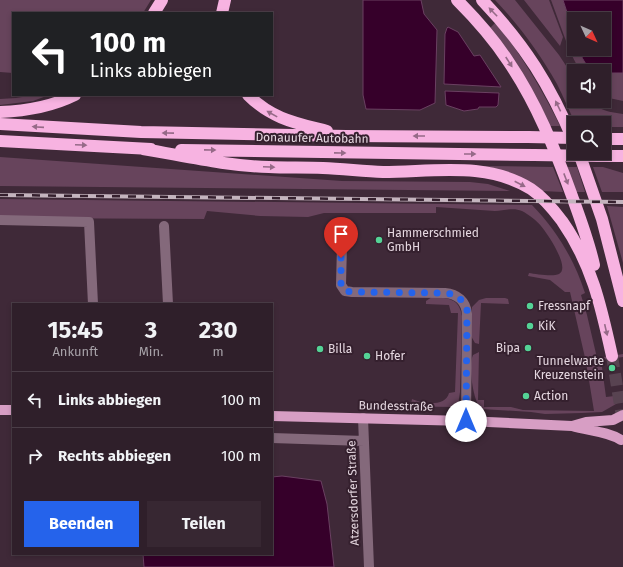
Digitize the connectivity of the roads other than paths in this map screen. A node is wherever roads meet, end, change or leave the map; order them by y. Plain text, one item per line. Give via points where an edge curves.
1 (162, 0) edge
2 (225, 0) edge
3 (457, 0) edge
4 (482, 0) edge
5 (155, 12) edge
6 (222, 12) edge
7 (73, 96) edge
8 (249, 96) edge
9 (0, 112) edge
10 (0, 124) edge
11 (567, 126) edge
12 (346, 136) junction
13 (567, 138) edge
14 (611, 139) edge
15 (623, 139) edge
16 (0, 141) edge
17 (143, 149) junction
18 (623, 156) edge
19 (582, 160) edge
20 (0, 220) edge
21 (164, 226) dead end
22 (342, 245) dead end
23 (596, 288) junction
24 (623, 301) edge
25 (94, 303) edge
26 (168, 303) edge
27 (612, 356) tunnel mouth
28 (0, 410) edge
29 (12, 410) edge
30 (623, 415) edge
31 (273, 416) edge
32 (363, 418) junction
33 (466, 421) junction
34 (572, 426) junction
35 (273, 438) edge
36 (364, 441) junction
37 (622, 441) edge
38 (369, 567) edge

1 - 5 highway
2 - 6 highway
3 -> 23 highway via 502,52 532,101 578,213 592,259
11 -> 4 highway via 553,95 531,59 513,34
7 - 9 highway via 38,108
12 -> 8 highway via 283,119 262,108
12 -> 10 highway, Donauufer Autobahn via 141,132
13 -> 12 highway, Donauufer Autobahn, bridge
14 - 15 highway
16 -> 17 highway, Donauufer Autobahn
17 -> 18 highway, Donauufer Autobahn, bridge
17 -> 23 highway via 230,165 382,172 462,170 499,174 531,189 545,201 582,252
19 - 24 highway via 590,181
20 - 25 street via 89,222
21 - 26 street
22 - 33 street via 341,285 346,291 445,293 456,295 465,305
23 -> 27 highway
28 - 29 main road
30 - 34 main road via 613,420
30 - 37 main road via 618,427
31 - 32 main road, Bundesstraße
32 - 33 main road, Bundesstraße
32 - 36 street, Atzersdorfer Straße
33 - 34 main road, Bundesstraße
34 - 37 main road via 609,434
35 - 36 street
36 - 38 street, Atzersdorfer Straße

